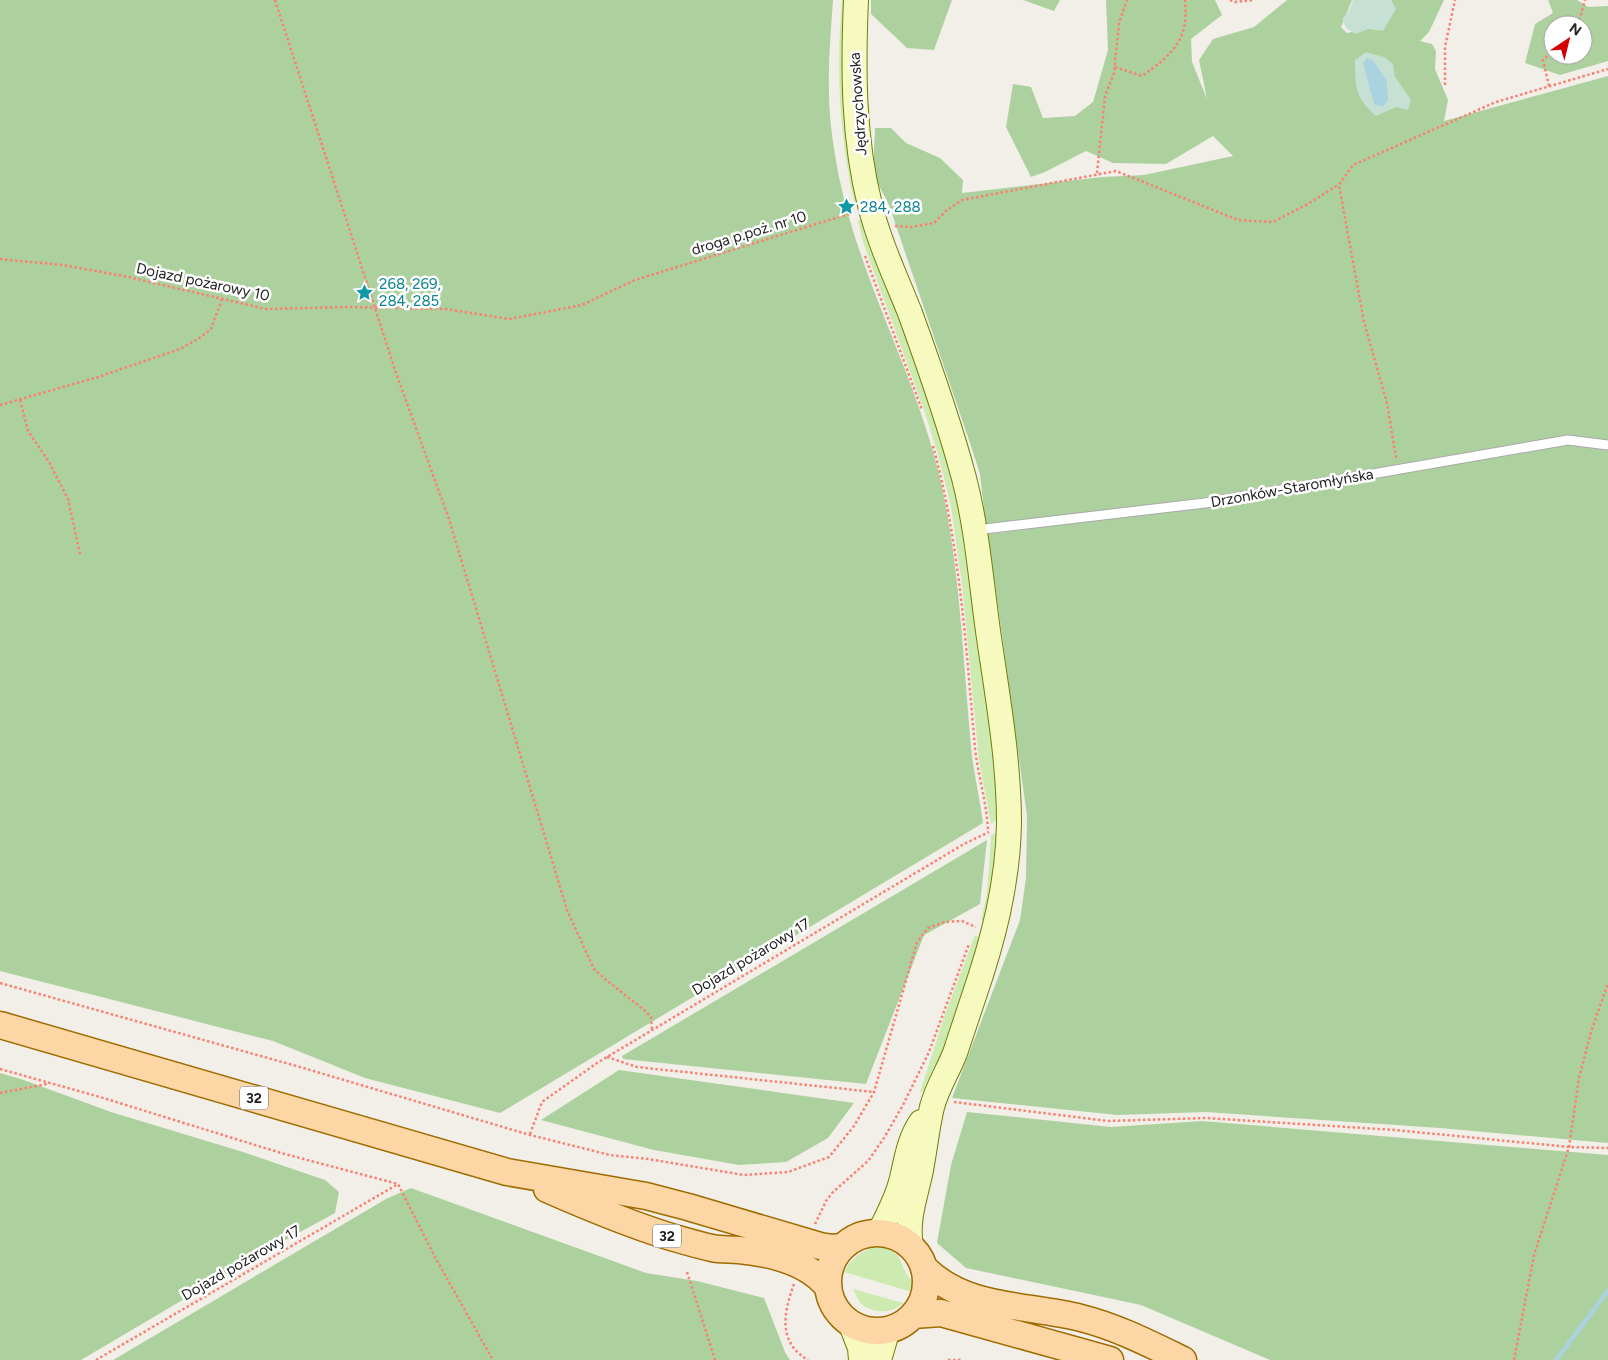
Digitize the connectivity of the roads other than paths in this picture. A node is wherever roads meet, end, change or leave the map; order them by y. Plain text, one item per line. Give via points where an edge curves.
1 (856, 0) edge
2 (1608, 445) edge
3 (974, 531) junction
4 (0, 1024) edge
5 (934, 1103) junction
6 (507, 1172) junction
7 (879, 1233) junction
8 (842, 1247) junction
9 (917, 1257) junction
10 (828, 1287) junction
11 (913, 1315) junction
12 (850, 1322) junction
13 (888, 1329) junction
14 (861, 1360) edge
15 (879, 1360) edge
16 (1110, 1360) edge
17 (1184, 1360) edge

1 - 3 main road, Jędrzychowska via 853,58 862,168 861,214 930,368 964,481
2 - 3 lane, Drzonków-Staromłyńska via 1568,440 1205,503
3 - 5 main road, Jędrzychowska via 1003,737 998,828 1004,883 980,929 983,970
4 - 6 main road, 32
5 - 7 main road via 911,1138 895,1199
5 - 9 main road via 908,1232
6 - 8 main road, 32 via 646,1196 827,1247
6 - 10 main road, 32 via 603,1213 670,1237 714,1248 781,1258 818,1277
7 - 8 main road via 866,1234
7 - 9 main road via 900,1238
8 - 10 main road via 831,1266
9 - 11 main road via 926,1284
9 - 17 main road via 935,1279 964,1294 1106,1325
10 - 12 main road via 839,1313
11 - 13 main road
11 - 16 main road via 949,1315
12 - 13 main road via 872,1331
12 - 14 main road
13 - 15 main road

